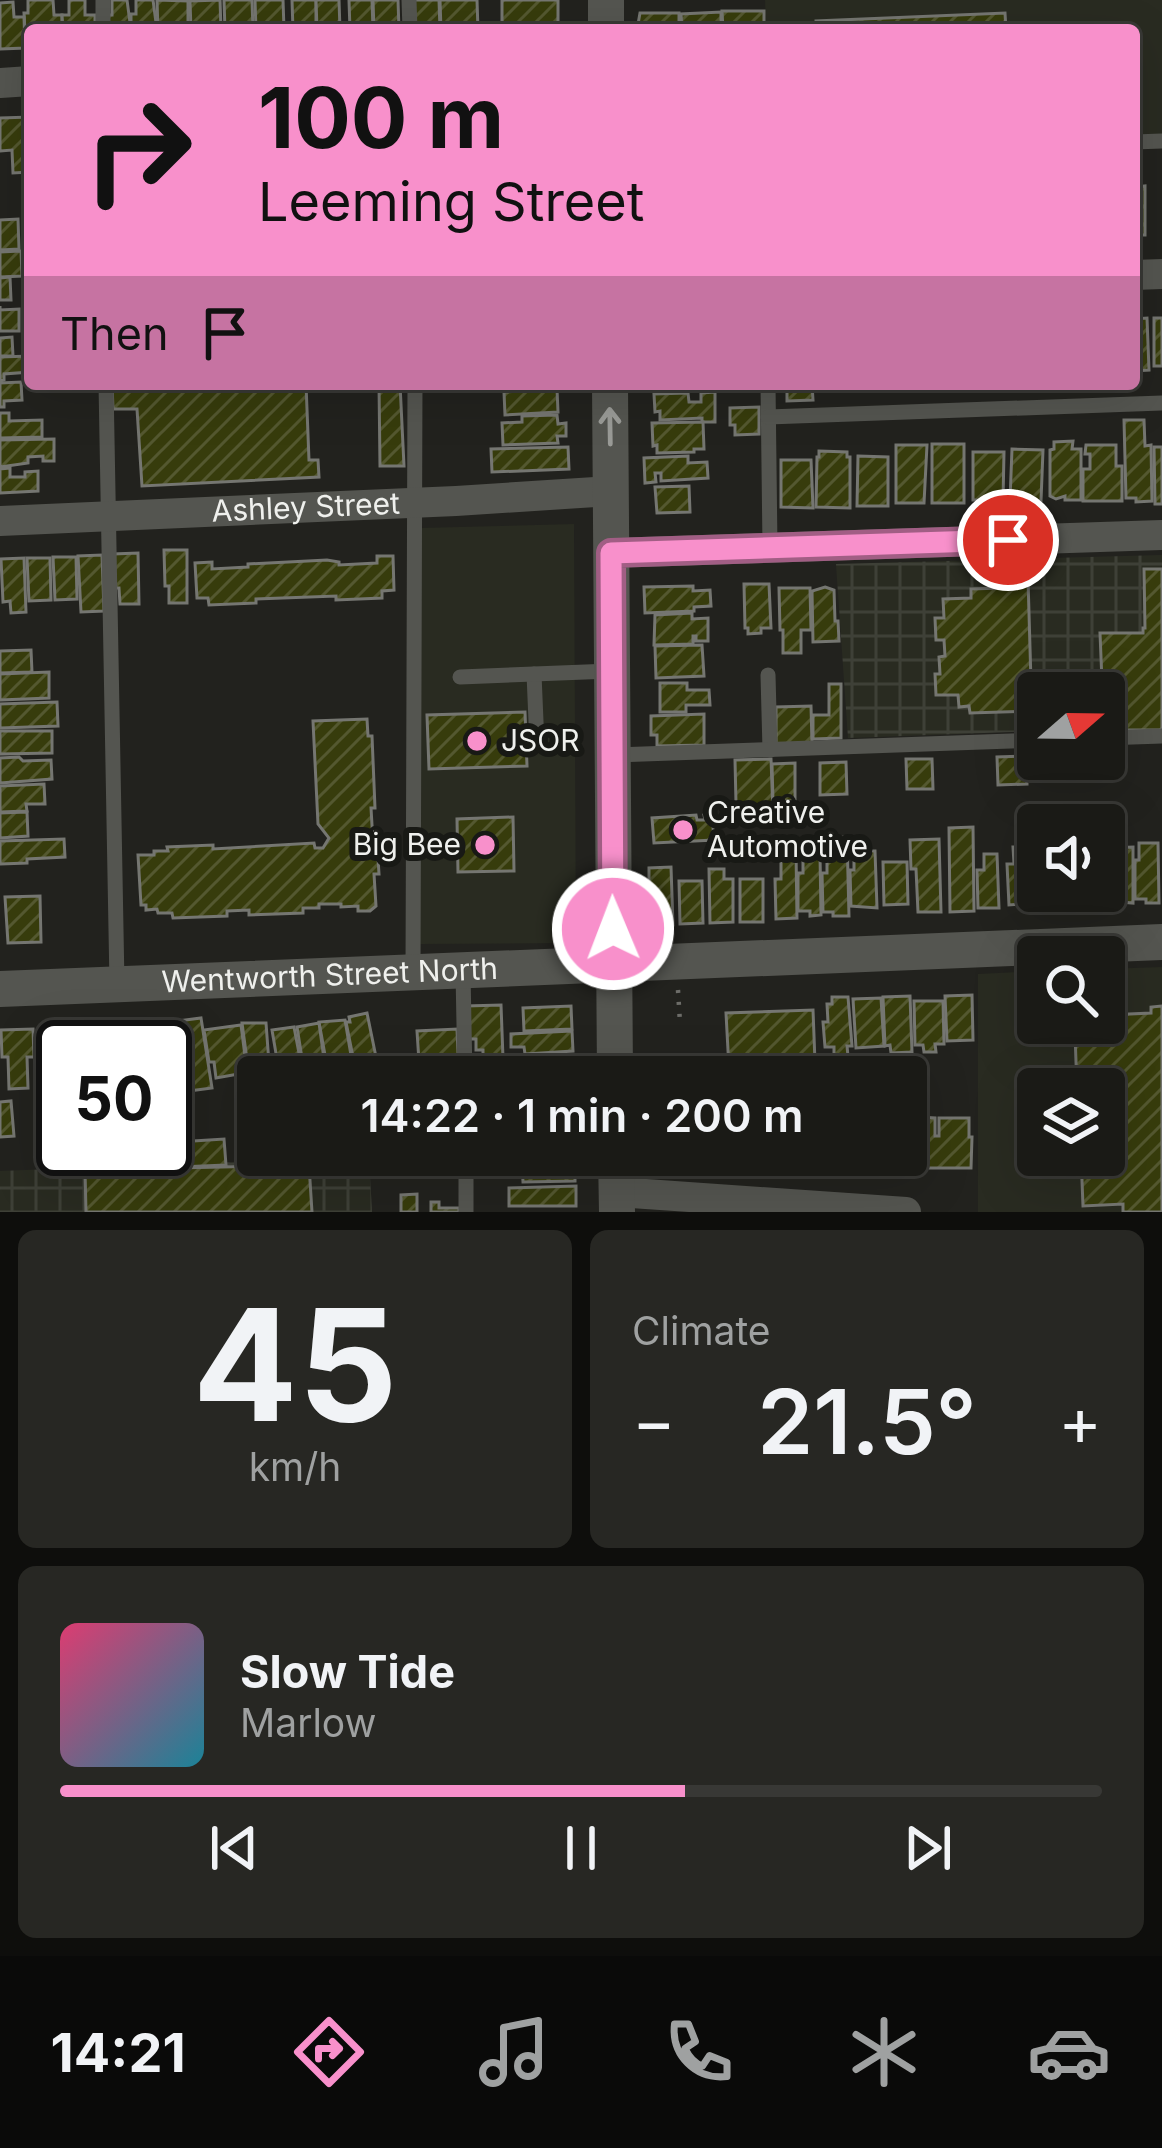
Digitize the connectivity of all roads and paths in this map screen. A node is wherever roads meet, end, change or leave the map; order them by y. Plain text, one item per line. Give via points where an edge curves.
1 (106, 390) edge
2 (415, 390) edge
3 (610, 390) edge
4 (768, 390) edge
5 (1162, 403) edge
6 (768, 417) junction
7 (610, 491) junction
8 (416, 502) junction
9 (108, 517) junction
10 (0, 521) edge
11 (1162, 535) edge
12 (770, 548) junction
13 (611, 553) junction
14 (611, 671) junction
15 (534, 674) junction
16 (768, 675) dead end
17 (460, 677) dead end
18 (1162, 736) edge
19 (1125, 737) edge
20 (1017, 741) edge
21 (537, 745) dead end
22 (770, 750) junction
23 (612, 755) junction
24 (1162, 942) edge
25 (613, 963) junction
26 (463, 969) junction
27 (413, 971) junction
28 (117, 984) junction
29 (0, 989) edge
30 (465, 1056) edge
31 (615, 1056) edge
32 (466, 1176) edge
33 (617, 1202) edge
34 (466, 1212) edge
35 (906, 1212) edge

1 - 9 lane
2 - 8 lane
7 -> 3 main road
4 - 6 lane
5 - 6 lane
6 - 12 lane
7 - 8 street, Ashley Street
7 - 13 main road
8 - 9 street, Ashley Street
8 - 27 lane
9 - 10 street, Ashley Street
9 - 28 lane
11 - 12 street
12 - 13 street
13 - 14 main road
14 - 15 lane
14 - 23 main road
15 - 17 lane
15 - 21 lane
16 - 22 lane
18 - 19 lane
20 - 22 lane
22 - 23 lane
23 - 25 main road
24 - 25 main road, Wentworth Street North
25 - 26 main road, Wentworth Street North
25 - 31 main road
26 - 27 main road, Wentworth Street North
26 - 30 lane
27 - 28 main road, Wentworth Street North
28 - 29 main road, Wentworth Street North
32 - 34 lane
33 - 35 street

